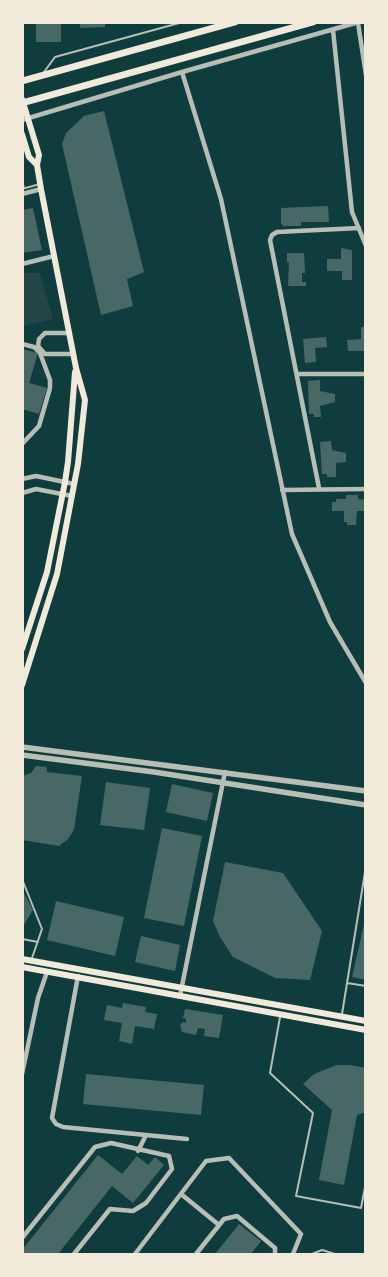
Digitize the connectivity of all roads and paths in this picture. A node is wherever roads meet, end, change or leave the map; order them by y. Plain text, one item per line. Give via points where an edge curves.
1 (183, 22) edge
2 (235, 22) edge
3 (313, 22) edge
4 (359, 23) edge
5 (332, 30) junction
6 (364, 52) edge
7 (182, 72) junction
8 (366, 75) edge
9 (41, 76) junction
10 (22, 81) edge
11 (23, 102) edge
12 (25, 119) edge
13 (22, 134) edge
14 (37, 165) junction
15 (22, 181) edge
16 (40, 187) junction
17 (23, 190) edge
18 (359, 228) junction
19 (366, 246) edge
20 (54, 256) junction
21 (22, 264) edge
22 (69, 333) junction
23 (22, 344) edge
24 (73, 354) junction
25 (76, 368) junction
26 (298, 374) junction
27 (366, 374) edge
28 (22, 444) edge
29 (41, 477) junction
30 (22, 479) edge
31 (64, 482) junction
32 (74, 484) junction
33 (319, 488) junction
34 (366, 488) edge
35 (39, 489) junction
36 (282, 490) junction
37 (22, 493) edge
38 (62, 494) junction
39 (72, 496) junction
40 (22, 650) edge
41 (366, 683) edge
42 (22, 685) edge
43 (22, 747) edge
44 (22, 755) edge
45 (112, 758) junction
46 (111, 766) junction
47 (226, 772) junction
48 (223, 782) junction
49 (366, 791) edge
50 (366, 805) edge
51 (366, 866) edge
52 (22, 879) edge
53 (22, 939) edge
54 (38, 942) junction
55 (22, 959) edge
56 (32, 960) junction
57 (79, 969) junction
58 (23, 970) edge
59 (47, 972) junction
60 (77, 977) junction
61 (347, 983) junction
62 (182, 986) junction
63 (366, 986) edge
64 (180, 996) junction
65 (282, 1005) junction
66 (280, 1014) junction
67 (342, 1016) junction
68 (366, 1021) edge
69 (366, 1030) edge
70 (22, 1074) edge
71 (146, 1135) junction
72 (186, 1138) dead end
73 (138, 1151) junction
74 (366, 1182) edge
75 (181, 1194) junction
76 (219, 1225) junction
77 (22, 1238) edge
78 (74, 1254) edge
79 (135, 1254) edge
80 (196, 1254) edge
81 (275, 1254) edge
82 (293, 1254) edge
83 (312, 1254) edge
84 (335, 1254) edge

1 - 9 lane via 55,57
2 - 9 main road
3 - 11 main road
4 - 5 street
4 - 6 street
5 - 7 street
5 - 18 street via 352,212
6 - 8 street
7 - 12 street
7 - 36 street via 221,198
9 - 10 main road
11 - 12 main road
12 - 14 main road via 39,155
13 - 14 main road via 29,157
14 - 16 main road
15 - 17 lane
16 - 17 street
16 - 20 main road
18 - 19 street
18 - 26 street via 277,232 272,235 270,240
20 - 21 street
20 - 22 main road
22 - 24 main road
22 - 24 street via 46,333 39,339 38,346 45,354
23 - 28 street via 34,347 40,353 50,388 39,426
24 - 25 main road
25 - 31 main road
25 - 32 main road via 84,400
26 - 27 street
26 - 33 street
29 - 30 street
29 - 31 street
29 - 35 street
31 - 32 street
31 - 38 main road
32 - 39 main road
33 - 34 street
33 - 36 street
35 - 37 street
35 - 38 street
36 - 41 street via 292,534 330,622
38 - 39 street
38 - 40 main road via 47,572
39 - 42 main road via 57,574
43 - 45 street
44 - 46 street
45 - 46 street
45 - 47 street
46 - 48 street
47 - 48 street
47 - 49 street
48 - 50 street
48 - 62 street
51 - 61 lane
52 - 54 lane via 42,929
53 - 54 lane
54 - 56 lane
55 - 56 main road
56 - 57 main road
57 - 60 street
57 - 62 main road
58 - 59 main road
59 - 60 main road
59 - 70 street via 38,998
60 - 64 main road
60 - 71 street via 52,1118 63,1127
61 - 63 lane
61 - 67 lane
62 - 64 street
62 - 65 main road
64 - 66 main road
65 - 66 lane
65 - 67 main road
66 - 69 main road
66 - 74 lane via 270,1073 313,1113 296,1196 361,1208
67 - 68 main road
71 - 72 street
71 - 73 street
73 - 77 street via 111,1143 95,1147
73 - 78 street via 170,1156 172,1169 140,1207 133,1211 110,1209
75 - 76 street
75 - 79 street
75 - 82 street via 206,1161 229,1158 301,1234
76 - 80 street
76 - 81 street via 227,1217 237,1216 275,1248
83 - 84 lane via 322,1250

